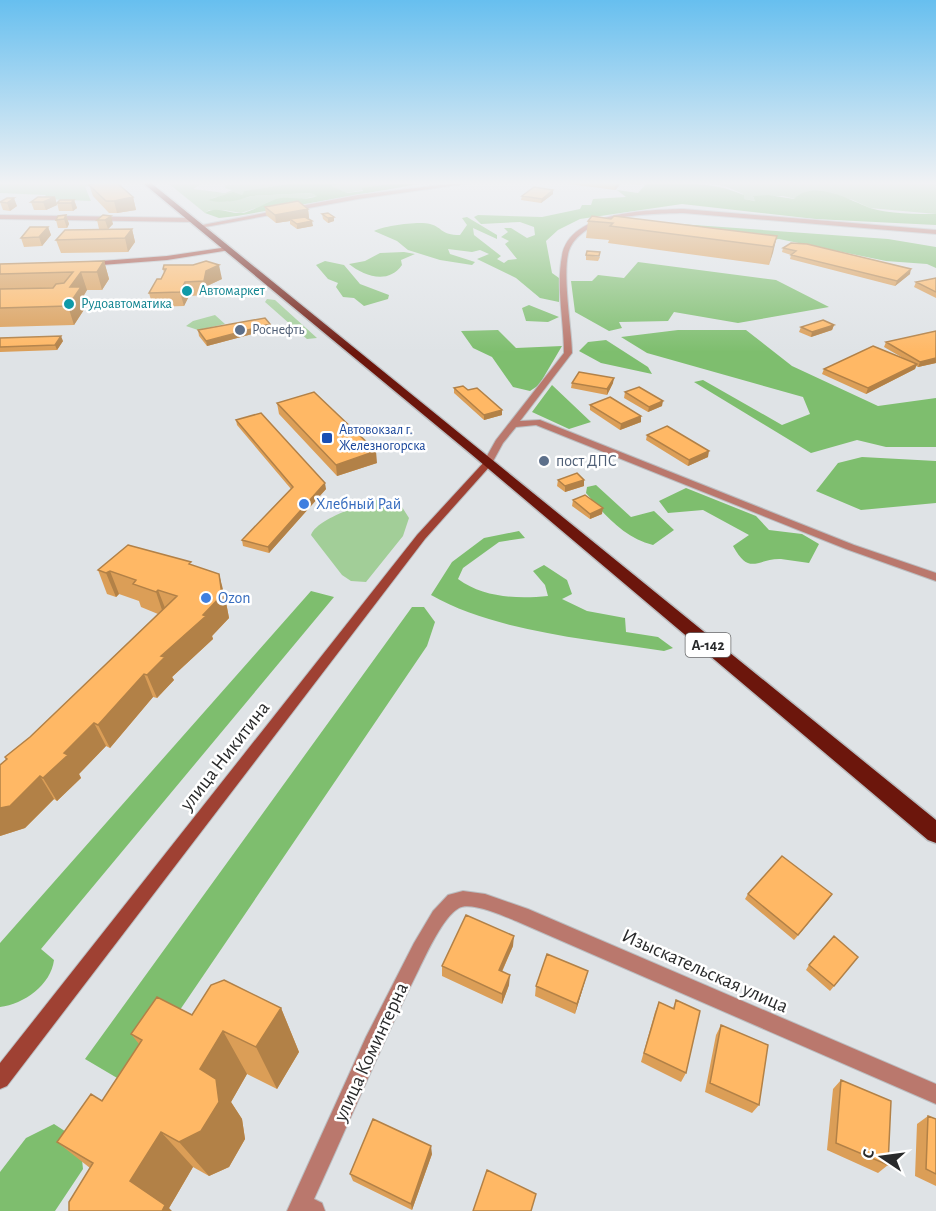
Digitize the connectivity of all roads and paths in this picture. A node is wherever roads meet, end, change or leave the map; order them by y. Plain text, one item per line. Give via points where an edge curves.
1 (216, 240) edge
2 (574, 240) edge
3 (228, 249) junction
4 (77, 265) edge
5 (515, 424) junction
6 (488, 464) junction
7 (936, 576) edge
8 (936, 832) edge
9 (455, 901) joint
10 (0, 1079) edge
11 (936, 1094) edge
12 (304, 1209) edge

1 - 3 highway, А-142
2 - 5 street via 565,255 568,353
3 - 4 main road
3 - 6 highway, А-142
5 - 6 street via 499,442
5 - 7 street via 537,422 850,547
6 - 8 highway, А-142
6 - 10 main road, улица Никитина via 421,537
9 - 11 street, Изыскательская улица via 480,900 542,923
9 - 12 street, улица Коминтерна via 438,915 389,1011

